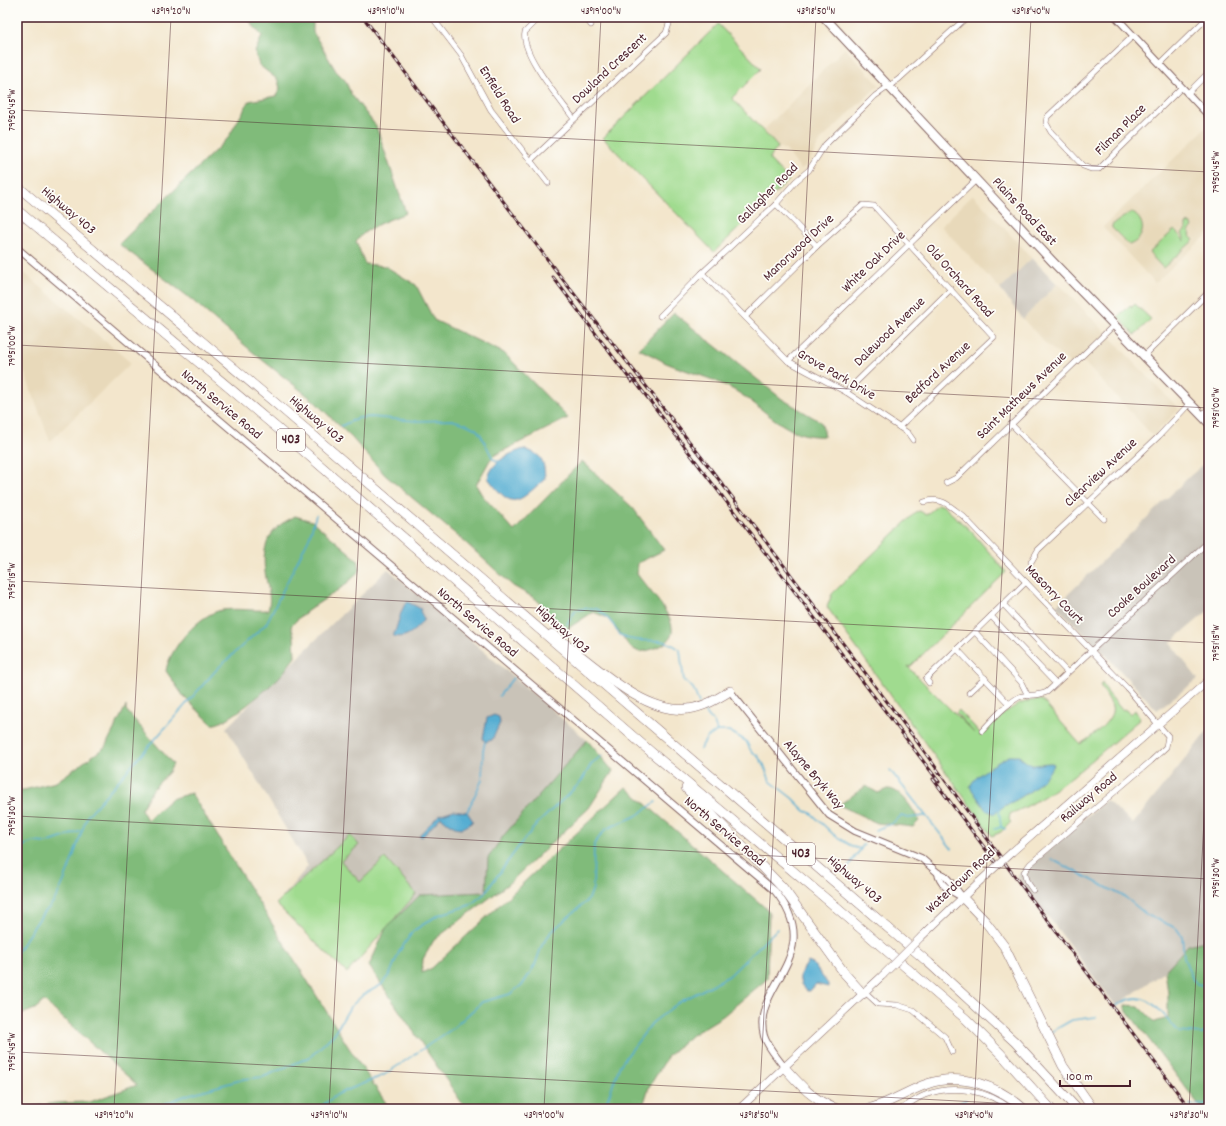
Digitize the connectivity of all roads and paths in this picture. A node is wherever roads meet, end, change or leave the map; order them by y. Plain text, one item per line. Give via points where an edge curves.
1 (432, 17) edge
2 (540, 17) edge
3 (585, 17) edge
4 (667, 17) edge
5 (824, 17) edge
6 (967, 17) edge
7 (1116, 17) edge
8 (1208, 17) edge
9 (591, 25) dead end
10 (1133, 36) junction
11 (1160, 64) junction
12 (1209, 72) edge
13 (889, 87) junction
14 (1182, 87) junction
15 (1187, 94) junction
16 (1209, 116) edge
17 (574, 119) junction
18 (530, 161) junction
19 (976, 180) junction
20 (548, 184) dead end
21 (17, 186) edge
22 (776, 204) junction
23 (874, 206) joint
24 (17, 210) edge
25 (910, 244) junction
26 (817, 246) junction
27 (17, 248) edge
28 (702, 273) junction
29 (951, 289) junction
30 (1209, 292) edge
31 (660, 316) dead end
32 (745, 317) junction
33 (1114, 325) junction
34 (994, 337) joint
35 (1144, 356) junction
36 (788, 361) junction
37 (846, 392) junction
38 (1190, 403) junction
39 (1209, 408) edge
40 (1202, 415) junction
41 (1209, 423) edge
42 (1011, 424) junction
43 (899, 427) junction
44 (913, 440) dead end
45 (946, 483) dead end
46 (924, 502) dead end
47 (1087, 502) junction
48 (1104, 519) dead end
49 (1209, 541) edge
50 (1031, 562) dead end
51 (1026, 582) junction
52 (1003, 604) junction
53 (516, 609) junction
54 (991, 616) junction
55 (974, 632) junction
56 (957, 649) junction
57 (1090, 649) junction
58 (1068, 672) junction
59 (985, 678) junction
60 (1209, 680) edge
61 (929, 683) dead end
62 (1055, 683) junction
63 (730, 691) joint
64 (969, 693) dead end
65 (1028, 696) junction
66 (1009, 704) junction
67 (1159, 724) junction
68 (982, 731) dead end
69 (651, 752) junction
70 (1033, 890) dead end
71 (962, 897) junction
72 (864, 993) junction
73 (952, 1052) dead end
74 (784, 1066) junction
75 (739, 1109) edge
76 (838, 1109) edge
77 (868, 1109) edge
78 (901, 1109) edge
79 (1011, 1109) edge
80 (1024, 1109) edge
81 (1051, 1109) edge
82 (1077, 1109) edge
83 (1093, 1109) edge

1 - 18 street, Enfield Road via 461,55 491,110
2 - 17 street, Dowland Crescent via 525,32 526,46 544,78
3 - 9 street
4 - 17 street, Dowland Crescent via 669,24 666,33
5 - 13 main road, Plains Road East
6 - 13 street, Gallagher Road
7 - 10 street
8 - 11 street
10 - 11 street
10 - 14 street, Filman Place via 1046,117 1046,124 1051,132 1082,166 1099,168
11 - 14 street
12 - 15 street
13 - 19 main road, Plains Road East
13 - 22 street, Gallagher Road via 875,96 825,145 809,170
14 - 15 street
15 - 16 street
17 - 18 street, Dowland Crescent
18 - 20 street, Enfield Road
19 - 25 street, White Oak Drive
19 - 33 main road, Plains Road East
21 - 53 highway, Highway 403 / 403
22 - 26 street
22 - 28 street, Gallagher Road
23 - 25 street, Old Orchard Road
23 - 26 street, Manorwood Drive via 863,206
24 - 69 highway, 403 via 277,428
25 - 29 street, Old Orchard Road
25 - 36 street, White Oak Drive
26 - 32 street, Manorwood Drive
27 - 74 street, North Service Road via 775,891 788,908 794,938 787,962 767,1004 763,1030 771,1050
28 - 31 street, Gallagher Road
28 - 32 street, Grove Park Drive
29 - 34 street, Old Orchard Road
29 - 37 street, Dalewood Avenue
30 - 35 street
32 - 36 street, Grove Park Drive
33 - 35 main road, Plains Road East
33 - 42 street, Saint Mathews Avenue
34 - 43 street, Bedford Avenue
35 - 38 main road, Plains Road East
36 - 37 street, Grove Park Drive
37 - 43 street, Grove Park Drive
38 - 40 main road, Plains Road East
38 - 47 street, Clearview Avenue via 1159,436
39 - 40 street
40 - 41 main road, Plains Road East
42 - 45 street, Saint Mathews Avenue via 956,478
42 - 47 street
43 - 44 street, Grove Park Drive
46 - 51 street, Masonry Court via 938,499 944,501 963,516
47 - 48 street
47 - 50 street, Clearview Avenue via 1038,550
49 - 57 street, Cooke Boulevard
51 - 52 street
51 - 57 street, Masonry Court
52 - 54 street
52 - 58 street
53 - 63 highway via 640,697 667,708 700,706
53 - 82 highway, Highway 403 / 403 via 974,1003 1015,1042
54 - 55 street
54 - 62 street
55 - 56 street
55 - 65 street via 1021,682
56 - 59 street
56 - 61 street via 926,679
57 - 58 street, Cooke Boulevard
57 - 67 street, Masonry Court
58 - 62 street, Cooke Boulevard
59 - 64 street
59 - 66 street
60 - 67 main road, Waterdown Road
62 - 65 street, Cooke Boulevard via 1047,692 1038,696
63 - 71 street, Alayne Bryk Way via 822,808 834,819 854,831 916,855 944,875
65 - 66 street, Cooke Boulevard via 1021,696
66 - 68 street
67 - 70 street, Railway Road via 1168,736 1166,747 1030,864 1024,872
67 - 71 main road, Waterdown Road, bridge
69 - 72 highway via 783,888 845,974
69 - 81 highway, 403 via 966,1019
71 - 72 main road, Waterdown Road, bridge
71 - 83 highway via 1004,946 1063,1066
72 - 73 street via 878,1004 897,1005 914,1010 945,1037
72 - 74 main road, Waterdown Road
74 - 75 main road, Waterdown Road
74 - 76 highway via 808,1093
77 - 80 highway via 929,1084 960,1080 993,1088
78 - 79 street via 931,1093 963,1089 1004,1103

